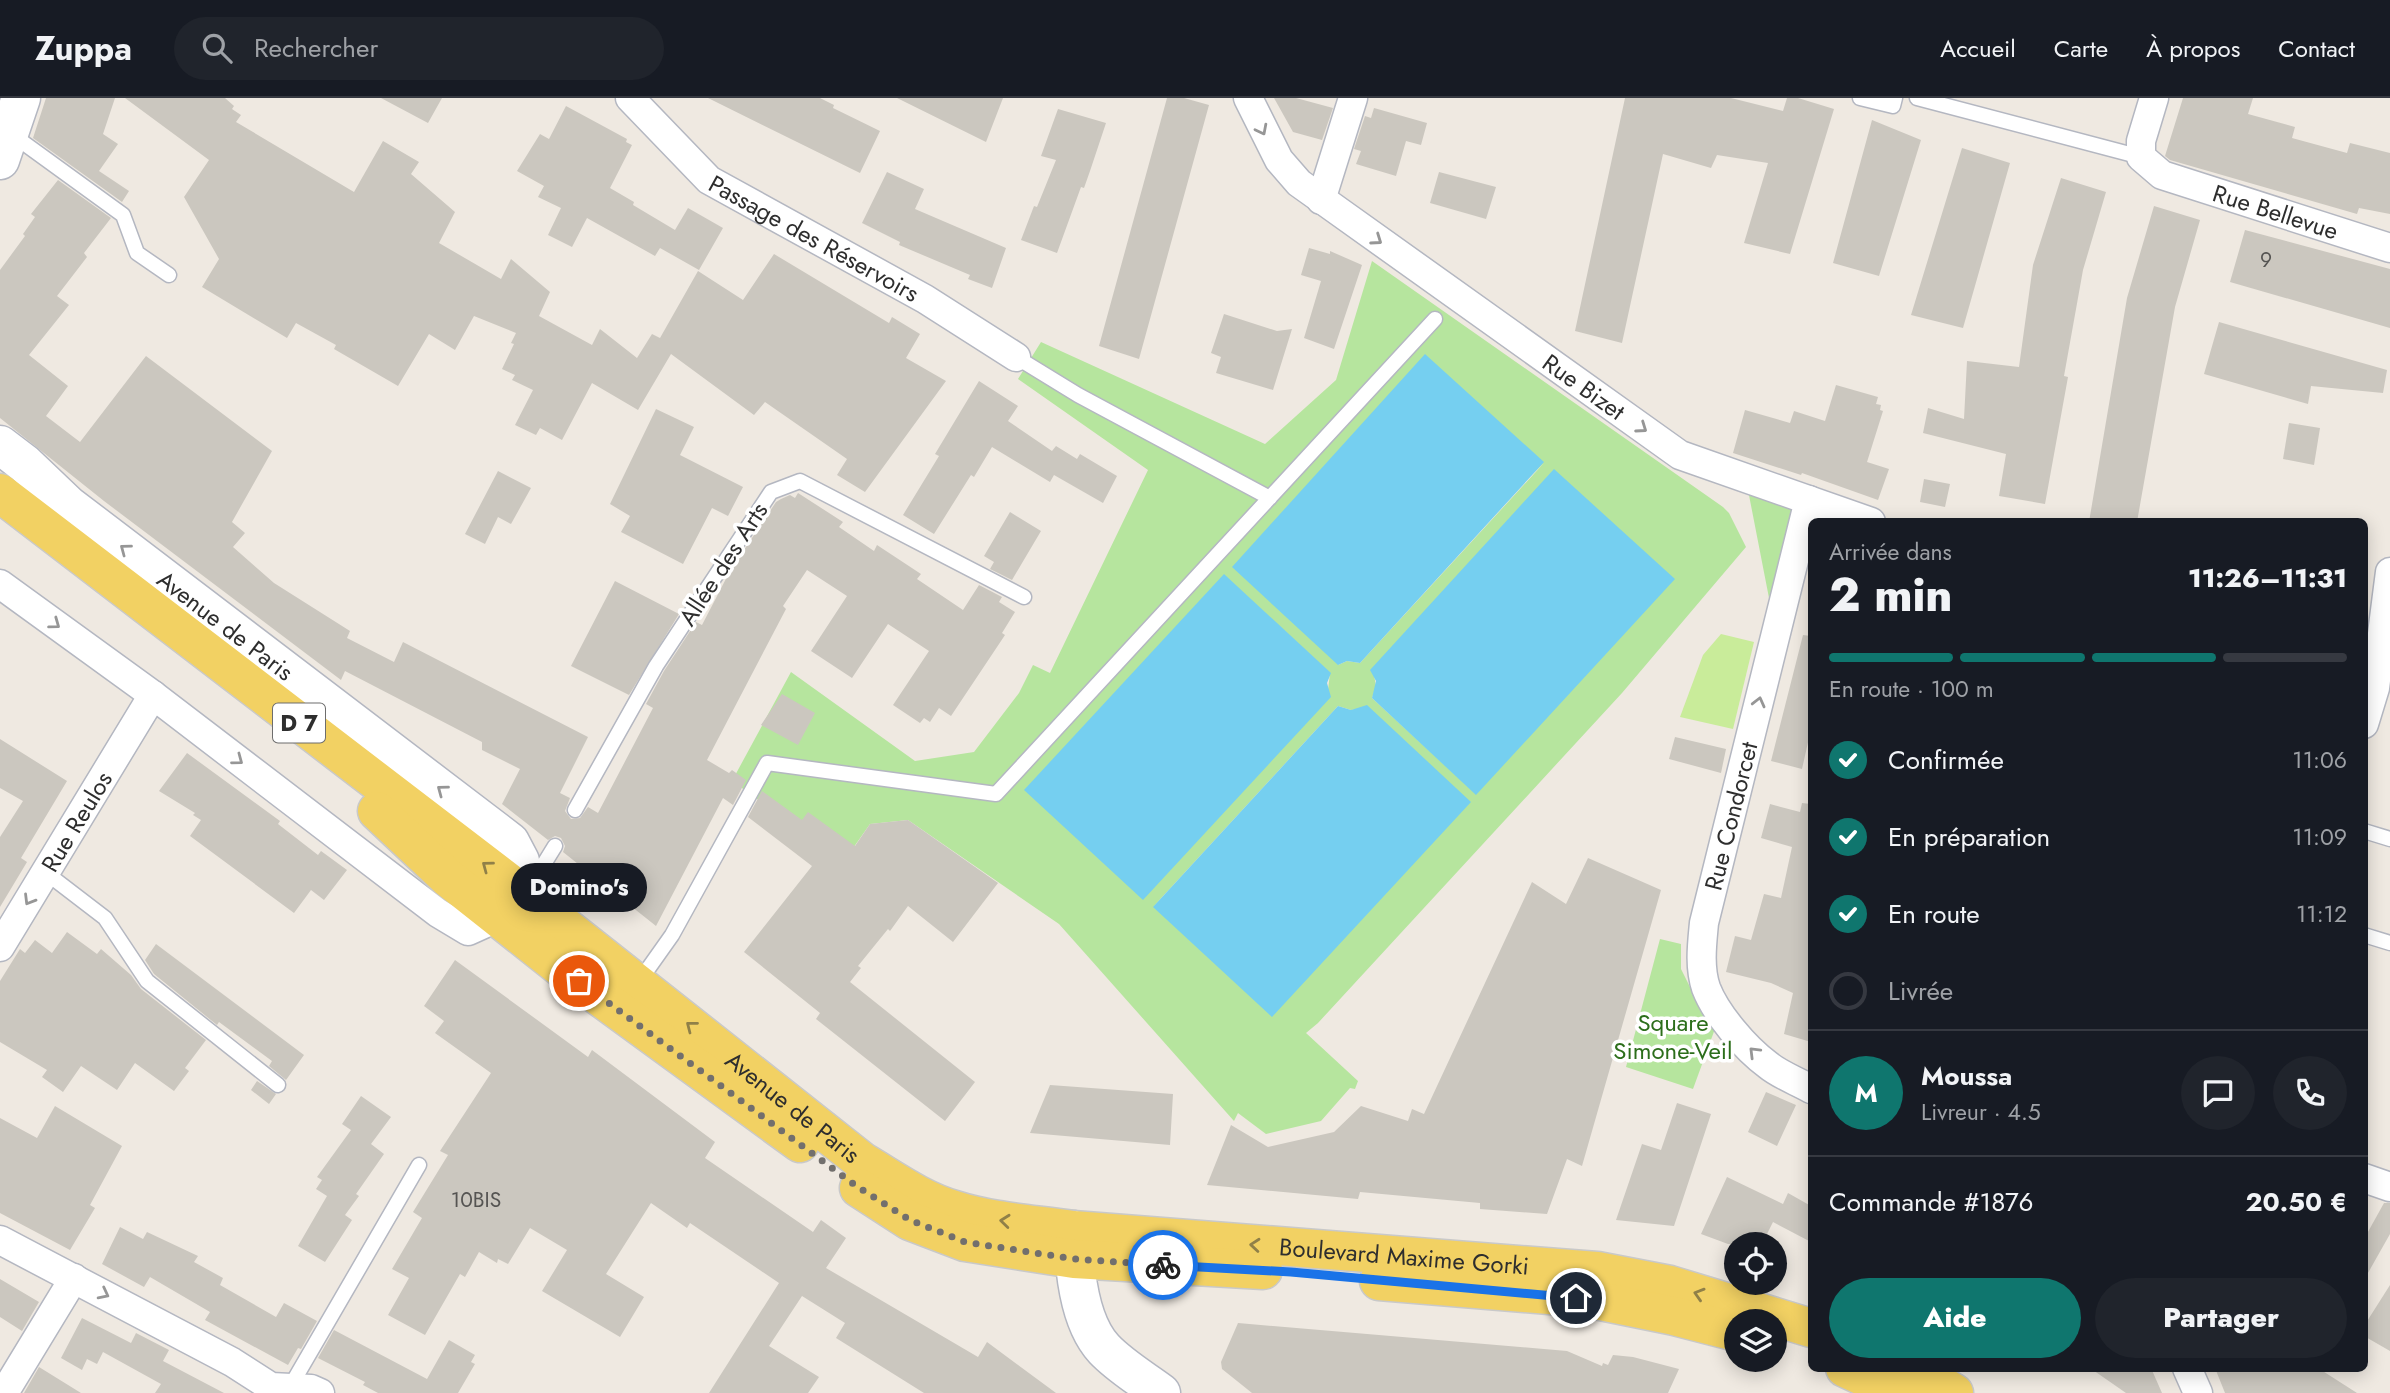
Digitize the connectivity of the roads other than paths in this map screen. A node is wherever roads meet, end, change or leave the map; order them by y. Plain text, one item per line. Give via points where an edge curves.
1 (630, 98) edge
2 (1248, 98) edge
3 (1353, 98) edge
4 (1860, 98) edge
5 (1895, 98) edge
6 (1917, 98) edge
7 (2154, 98) edge
8 (10, 130) edge
9 (2152, 166) junction
10 (1321, 200) junction
11 (2390, 248) edge
12 (169, 275) dead end
13 (1435, 319) dead end
14 (1016, 357) joint
15 (0, 445) edge
16 (0, 493) edge
17 (1270, 498) junction
18 (1809, 500) junction
19 (1860, 518) edge
20 (0, 521) edge
21 (2390, 572) edge
22 (0, 584) edge
23 (1024, 597) dead end
24 (2376, 689) edge
25 (153, 695) junction
26 (2368, 712) edge
27 (575, 810) dead end
28 (2368, 832) edge
29 (2390, 839) edge
30 (555, 846) dead end
31 (46, 872) junction
32 (512, 906) junction
33 (2368, 936) edge
34 (2390, 943) edge
35 (0, 947) edge
36 (637, 984) junction
37 (278, 1086) dead end
38 (1808, 1087) edge
39 (419, 1165) dead end
40 (2368, 1179) edge
41 (2390, 1187) edge
42 (0, 1240) edge
43 (1073, 1244) junction
44 (74, 1278) junction
45 (1808, 1327) edge
46 (1724, 1329) edge
47 (1787, 1347) edge
48 (1808, 1353) edge
49 (1854, 1372) edge
50 (1913, 1372) edge
51 (2189, 1372) edge
52 (290, 1387) junction
53 (5, 1393) edge
54 (320, 1393) edge
55 (1160, 1393) edge
56 (1899, 1393) edge
57 (1954, 1393) edge
58 (2198, 1393) edge

1 - 14 street, Passage des Réservoirs via 709,180 925,299
2 -> 10 street, Rue Bizet via 1279,160
3 - 10 street
4 - 5 lane via 1893,106
6 - 9 lane
7 - 9 street via 2141,141
8 - 12 lane via 123,215 137,253
9 - 11 street, Rue Bellevue
10 -> 18 street, Rue Bizet via 1680,455
13 - 17 lane
14 - 17 lane
32 -> 15 main road, Avenue de Paris via 520,860 510,842 68,505
32 -> 16 main road, Avenue de Paris / D 7
17 - 36 lane via 996,794 767,763 672,935
18 - 19 street, Rue Bizet
38 -> 18 street, Rue Condorcet via 1768,1065 1725,1021 1706,986 1701,958 1704,922
20 - 32 main road, Avenue de Paris / D 7 via 373,808 447,877
21 - 24 street
22 -> 25 street
23 - 27 lane, Allée des Arts via 800,481 771,492 656,666
24 - 26 street
25 - 31 street, Rue Reulos
25 -> 32 street via 467,931
28 - 29 lane
30 - 32 lane
31 -> 35 street, Rue Reulos
31 - 37 lane via 105,918 147,981
32 - 36 main road, Avenue de Paris / D 7
32 - 43 main road, Avenue de Paris / D 7 via 579,981 855,1185 910,1220 965,1242
33 - 34 lane
43 -> 36 main road, Avenue de Paris / D 7 via 952,1210 863,1162
39 - 52 lane
40 - 41 street
42 - 44 street
45 -> 43 main road, Boulevard Maxime Gorki / D 7 via 1670,1285 1597,1271
43 - 46 main road, Boulevard Maxime Gorki / D 7 via 1291,1272 1585,1298
43 - 55 main road via 1086,1318 1096,1339
44 -> 52 street via 271,1387
44 - 53 street
47 - 48 main road
49 - 56 main road
50 - 57 main road
51 - 58 street
52 - 54 street

